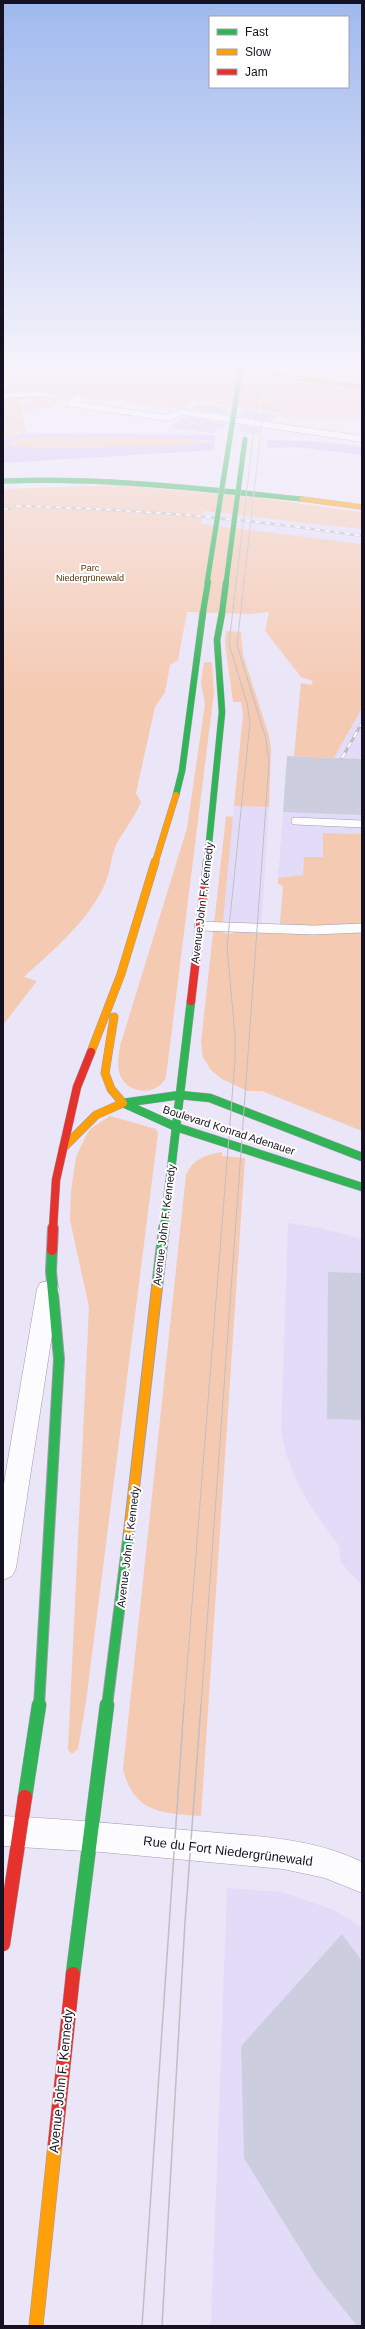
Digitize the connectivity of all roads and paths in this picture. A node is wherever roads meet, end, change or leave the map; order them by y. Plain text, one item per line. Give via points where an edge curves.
1 (224, 477) edge
2 (240, 477) edge
3 (3, 481) edge
4 (362, 507) edge
5 (295, 822) dead end
6 (362, 824) edge
7 (198, 926) junction
8 (362, 928) edge
9 (121, 974) junction
10 (180, 1095) junction
11 (123, 1103) junction
12 (176, 1127) junction
13 (62, 1149) junction
14 (362, 1157) edge
15 (362, 1187) edge
16 (51, 1270) junction
17 (3, 1568) edge
18 (11, 1831) edge
19 (91, 1836) junction
20 (362, 1878) edge
21 (3, 1944) edge
22 (36, 2326) edge

1 - 9 main road, bridge via 182,775
2 - 7 main road, Avenue John F. Kennedy, bridge via 217,640 222,712 216,785
3 - 4 main road via 79,479 160,484 234,490
5 - 6 lane
7 - 8 lane via 314,930
7 - 10 main road, Avenue John F. Kennedy
9 - 11 main road via 105,1073 111,1089
9 - 13 main road via 77,1087
10 - 11 main road, Boulevard Konrad Adenauer
10 - 12 main road, Avenue John F. Kennedy
10 - 14 main road, Boulevard Konrad Adenauer via 210,1098 232,1105
11 - 12 main road, Boulevard Konrad Adenauer
11 - 13 main road via 92,1116
12 - 15 main road, Boulevard Konrad Adenauer
12 - 19 main road, Avenue John F. Kennedy via 140,1447
13 - 16 main road via 56,1180
16 - 17 street
16 - 18 main road via 59,1359 41,1685
18 - 19 street
18 - 21 main road
19 - 20 street, Rue du Fort Niedergrünewald via 300,1858 335,1866
19 - 22 main road, Avenue John F. Kennedy via 78,1921

